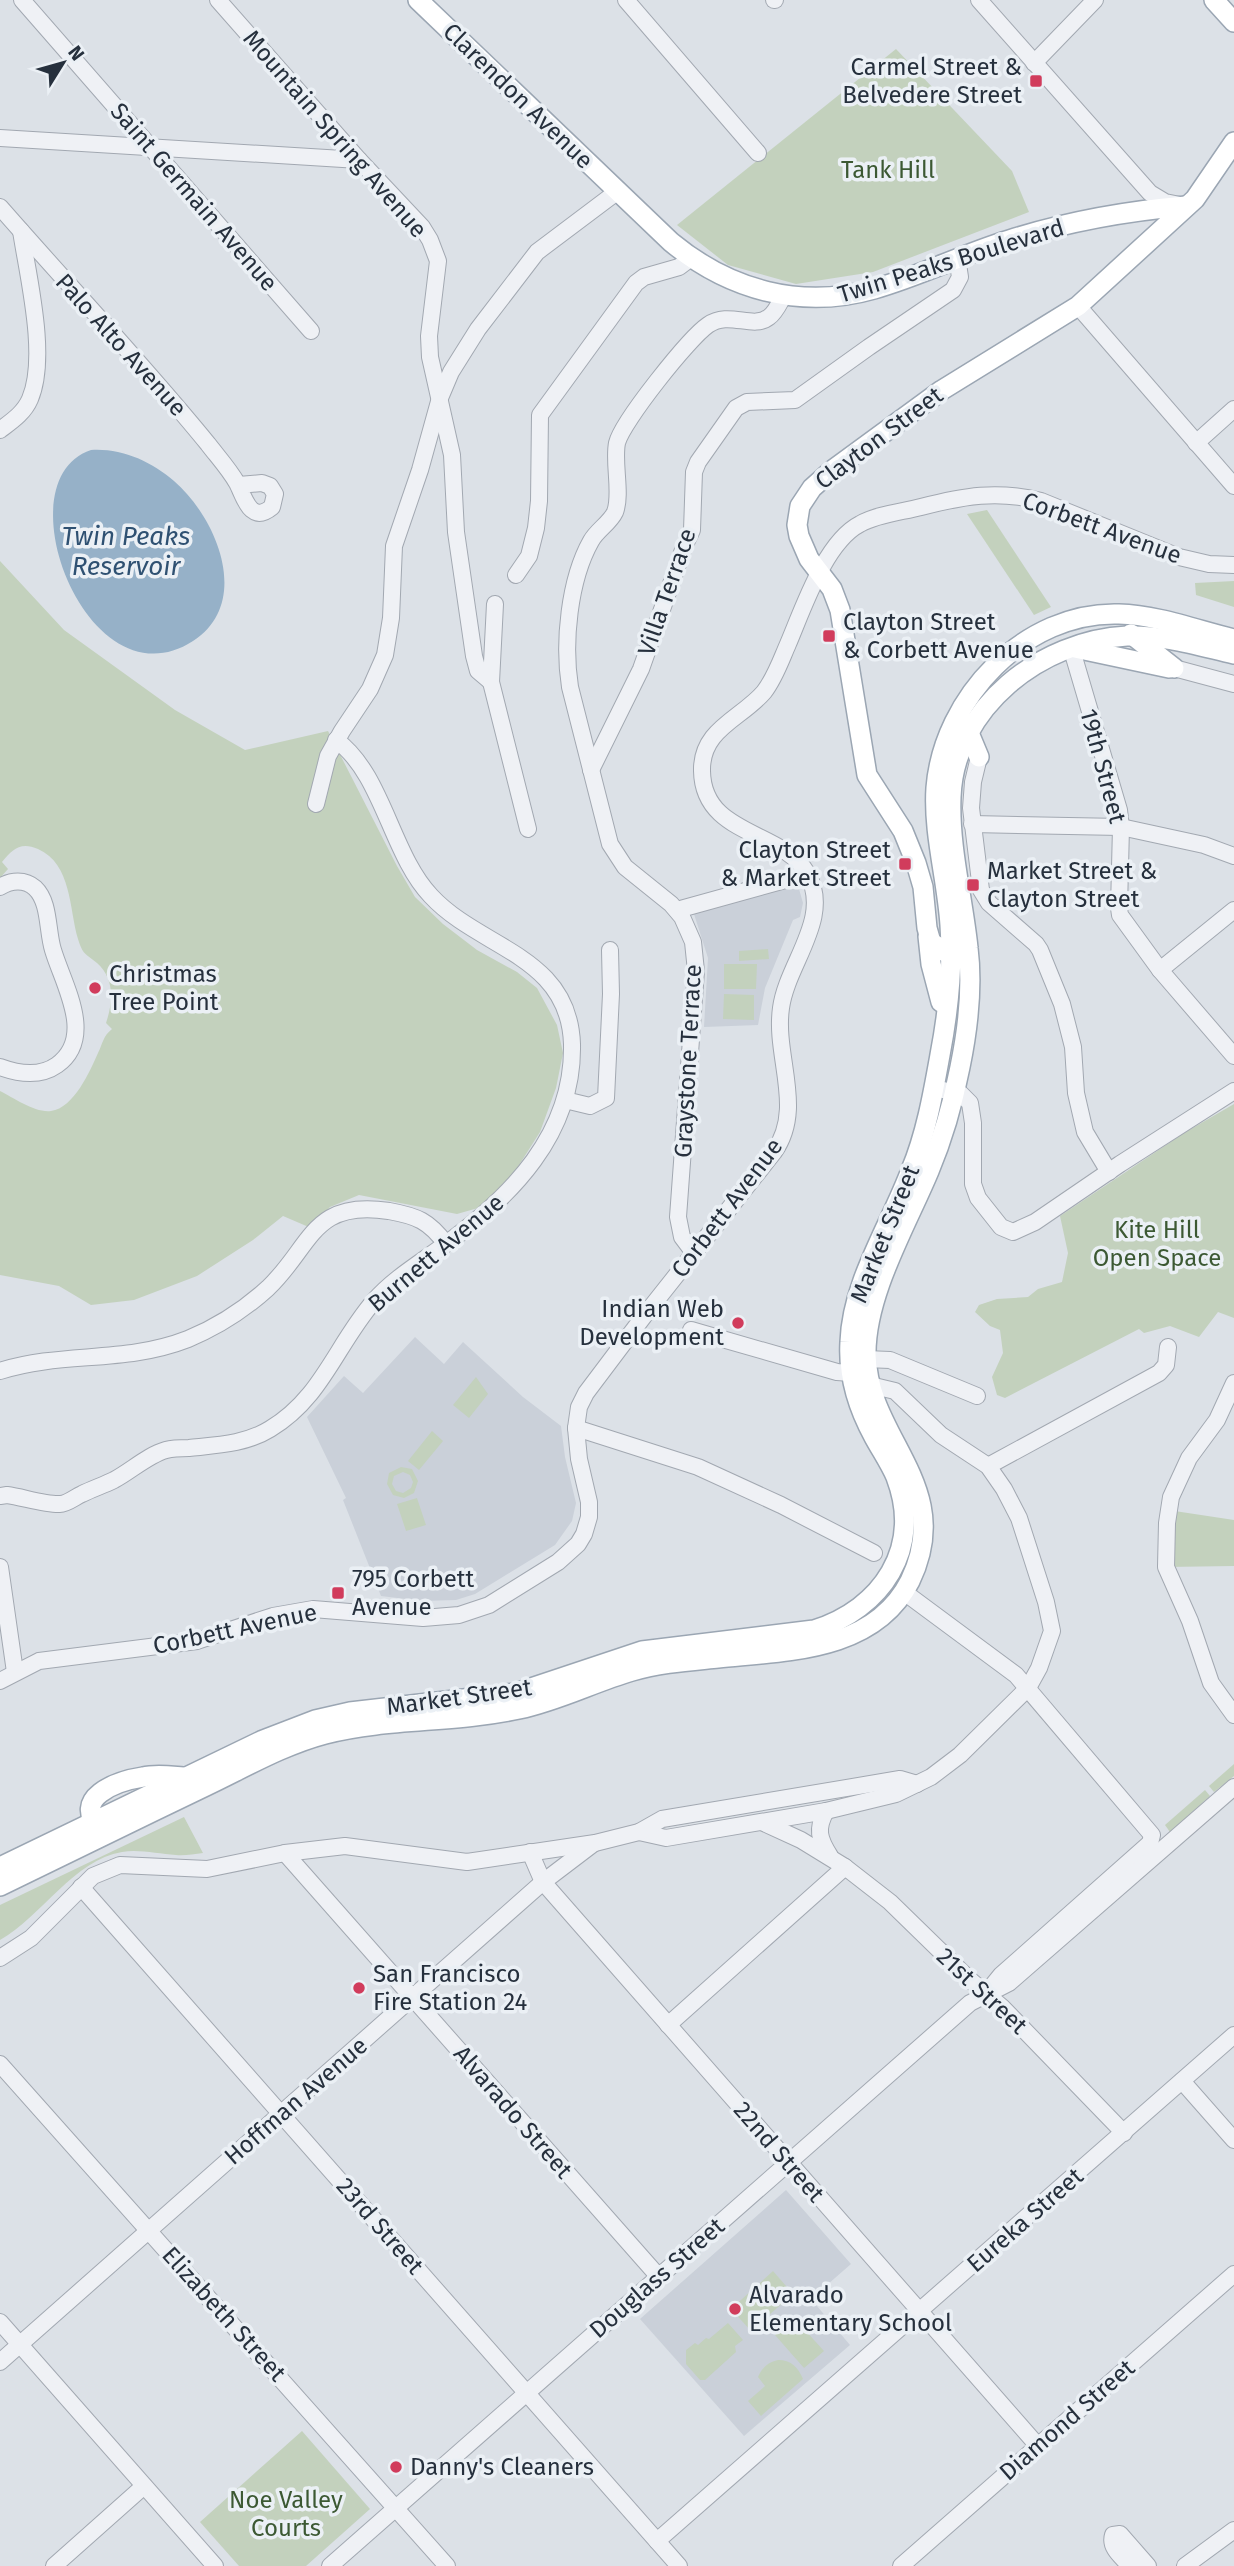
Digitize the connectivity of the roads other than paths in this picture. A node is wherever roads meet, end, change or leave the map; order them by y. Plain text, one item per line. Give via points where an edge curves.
1 (22, 0) edge
2 (218, 0) edge
3 (418, 0) edge
4 (626, 0) edge
5 (979, 0) edge
6 (1095, 0) edge
7 (1214, 0) edge
8 (639, 8) edge
9 (1234, 22) edge
10 (1034, 63) junction
11 (0, 138) edge
12 (1234, 142) edge
13 (152, 149) junction
14 (758, 153) dead end
15 (359, 160) junction
16 (618, 191) junction
17 (1186, 206) junction
18 (0, 207) edge
19 (21, 232) junction
20 (691, 258) junction
21 (957, 258) junction
22 (785, 295) junction
23 (1078, 306) junction
24 (311, 331) dead end
25 (440, 398) junction
26 (1234, 409) edge
27 (0, 430) edge
28 (1196, 443) junction
29 (239, 485) dead end
30 (1234, 486) edge
31 (1234, 565) edge
32 (820, 573) junction
33 (516, 575) dead end
34 (495, 604) dead end
35 (1135, 636) junction
36 (1234, 639) edge
37 (1028, 641) junction
38 (1070, 647) junction
39 (1234, 654) edge
40 (1174, 668) junction
41 (491, 682) junction
42 (1234, 684) edge
43 (969, 733) junction
44 (337, 740) junction
45 (979, 757) joint
46 (591, 770) junction
47 (316, 804) dead end
48 (972, 824) junction
49 (1121, 827) junction
50 (528, 829) dead end
51 (1234, 856) edge
52 (807, 874) junction
53 (0, 887) edge
54 (677, 910) junction
55 (1234, 910) edge
56 (927, 928) junction
57 (610, 950) dead end
58 (960, 952) junction
59 (1160, 970) junction
60 (944, 1028) junction
61 (1234, 1056) edge
62 (0, 1068) edge
63 (933, 1088) junction
64 (1234, 1091) edge
65 (955, 1093) junction
66 (565, 1100) junction
67 (1109, 1172) junction
68 (446, 1244) junction
69 (694, 1253) junction
70 (691, 1330) dead end
71 (1168, 1347) dead end
72 (866, 1359) junction
73 (0, 1371) edge
74 (851, 1373) junction
75 (1234, 1383) edge
76 (870, 1385) junction
77 (977, 1396) dead end
78 (576, 1428) junction
79 (989, 1466) junction
80 (0, 1496) edge
81 (874, 1553) dead end
82 (0, 1567) edge
83 (904, 1592) junction
84 (15, 1672) junction
85 (0, 1681) edge
86 (1028, 1688) junction
87 (1234, 1715) edge
88 (917, 1784) junction
89 (1234, 1787) edge
90 (826, 1811) junction
91 (764, 1823) junction
92 (103, 1827) junction
93 (639, 1832) junction
94 (596, 1843) junction
95 (530, 1852) junction
96 (285, 1853) junction
97 (838, 1862) junction
98 (0, 1867) edge
99 (543, 1882) junction
100 (0, 1886) edge
101 (80, 1886) junction
102 (0, 1958) edge
103 (987, 1993) junction
104 (412, 1998) junction
105 (668, 2025) junction
106 (1234, 2035) edge
107 (0, 2064) edge
108 (1182, 2081) junction
109 (281, 2114) junction
110 (1124, 2133) junction
111 (1234, 2140) edge
112 (789, 2162) junction
113 (150, 2230) junction
114 (1234, 2274) edge
115 (659, 2277) junction
116 (920, 2312) junction
117 (0, 2322) edge
118 (20, 2345) junction
119 (0, 2362) edge
120 (527, 2393) junction
121 (1038, 2446) junction
122 (144, 2486) junction
123 (396, 2508) junction
124 (1234, 2530) edge
125 (657, 2541) junction
126 (903, 2565) edge
127 (54, 2566) edge
128 (215, 2566) edge
129 (330, 2566) edge
130 (447, 2566) edge
131 (679, 2566) edge
132 (1130, 2566) edge
133 (1148, 2566) edge
134 (1185, 2566) edge

1 - 13 street, Saint Germain Avenue
2 - 15 street, Mountain Spring Avenue
3 - 16 main road, Clarendon Avenue
4 - 8 street
5 - 10 street
6 - 10 street
7 - 9 main road
8 - 14 street
10 - 17 street via 1150,193
11 - 13 street
12 - 17 main road, Clayton Street
13 - 15 street
13 - 24 street, Saint Germain Avenue
15 - 25 street, Mountain Spring Avenue via 422,227 438,261 429,336
16 - 20 main road, Twin Peaks Boulevard
16 - 25 street via 527,263 467,344
17 - 21 main road, Twin Peaks Boulevard via 1126,212 1045,230
17 - 23 main road, Clayton Street
18 - 19 street, Palo Alto Avenue
19 - 27 street via 37,337 36,381 29,402
19 - 29 street, Palo Alto Avenue via 196,429
20 - 22 main road, Twin Peaks Boulevard via 743,286
20 - 33 street via 636,283 540,415 536,528 529,556
21 - 22 main road, Twin Peaks Boulevard via 850,295
21 - 46 street, Villa Terrace via 960,277 949,293 795,400 740,405 698,462 692,530 640,669
22 - 46 street, Graystone Terrace via 763,321 728,317 710,323 680,352 619,438 616,509 587,548 570,606 568,678
23 - 28 street
23 - 32 main road, Clayton Street via 942,390 812,488 800,506 797,524 803,547
25 - 41 street, Mountain Spring Avenue via 452,455 456,532 474,656 478,671
25 - 44 street via 394,546 385,655 370,689
26 - 28 street
28 - 30 street
31 - 32 street, Corbett Avenue via 1209,565 1179,557 1041,500 984,494 858,525 836,546
32 - 52 street, Corbett Avenue via 771,681 756,700 710,738 702,768 708,797 718,811 790,856
32 - 56 main road, Clayton Street via 839,610 864,766 909,845 923,887
34 - 41 street
35 - 37 main road via 1104,627
35 - 38 main road, Market Street
35 - 39 main road, Market Street
35 - 40 main road
36 - 37 main road, Market Street via 1118,614 1074,620
37 - 58 main road, Market Street via 968,696 941,754 936,803 950,922
38 - 40 main road
38 - 43 main road, Market Street via 1016,678 984,709
38 - 49 street, 19th Street
40 - 42 street
41 - 50 street
43 - 45 main road
43 - 58 main road, Market Street via 954,775 951,803
44 - 47 street via 323,771
44 - 66 street, Burnett Avenue via 358,761 426,892 448,912 529,962 552,985 571,1034
45 - 48 street via 971,795
46 - 54 street, Graystone Terrace via 615,853 625,867
48 - 49 street
48 - 67 street via 985,897 1036,944 1062,1004 1073,1048 1079,1112 1090,1143
49 - 51 street
49 - 59 street, 19th Street via 1120,915
52 - 54 street
52 - 69 street, Corbett Avenue via 815,910 783,996 780,1019 789,1104 785,1131 774,1152
53 - 62 street via 24,882 41,896 76,1027 70,1050 54,1068 31,1074
54 - 69 street, Graystone Terrace via 690,933 696,961 678,1217 682,1237
55 - 59 street
56 - 58 main road via 935,947
56 - 60 main road, Clayton Street
57 - 66 street via 606,1098 590,1105
58 - 60 main road, Market Street
58 - 65 main road, Market Street via 970,986
59 - 61 street, 19th Street
60 - 63 main road, Market Street
63 - 65 street
63 - 74 main road, Market Street via 913,1165 858,1295 851,1326
64 - 67 street
65 - 67 street via 966,1097 972,1111 973,1184 1001,1227 1013,1232 1023,1229
65 - 72 main road, Market Street via 935,1157 874,1301
66 - 68 street, Burnett Avenue via 531,1164 512,1189
68 - 73 street via 428,1223 409,1216 372,1209 341,1213 309,1234 261,1295 195,1336 135,1354 48,1361
68 - 80 street, Burnett Avenue via 379,1296 312,1394 267,1431 221,1445 166,1450 61,1504
69 - 78 street, Corbett Avenue via 586,1393
70 - 74 street
71 - 79 street via 1166,1365 1159,1373
72 - 76 main road, Market Street
72 - 77 street via 890,1360
74 - 92 main road, Market Street via 865,1420 895,1476 903,1525 887,1579 869,1601 850,1614 801,1632 642,1651 516,1693 315,1720 188,1777 143,1777 107,1790 90,1803
75 - 87 street via 1171,1497 1166,1567 1211,1683
76 - 79 street via 895,1391 942,1435
76 - 83 main road, Market Street via 911,1471 922,1513 920,1552
78 - 81 street via 698,1467
78 - 84 street, Corbett Avenue via 589,1502 584,1534 558,1562 489,1605 433,1618 313,1609 273,1616 197,1642 39,1661
79 - 86 street via 1019,1518 1052,1631
82 - 84 street
83 - 86 street
83 - 92 main road, Market Street via 871,1624 825,1645 645,1667 519,1709 319,1735
84 - 85 street, Corbett Avenue
86 - 88 street via 952,1762
86 - 103 street, Douglass Street via 1152,1835 1150,1843 1001,1975
88 - 90 street via 897,1794
88 - 93 street via 900,1779 662,1819
89 - 103 street, Douglass Street via 1009,1983
90 - 91 street
90 - 97 street via 819,1824 820,1840
91 - 93 street via 666,1838
91 - 97 street, 21st Street
92 - 98 main road, Market Street
92 - 100 main road, Market Street
93 - 94 street
94 - 95 street
94 - 99 street, Hoffman Avenue
95 - 96 street via 467,1862 345,1846
95 - 99 street, 22nd Street
96 - 101 street via 207,1870 120,1865
96 - 104 street, Alvarado Street
97 - 103 street, 21st Street via 890,1902
97 - 105 street
99 - 104 street, Hoffman Avenue
99 - 105 street, 22nd Street
101 - 102 street via 31,1938
101 - 109 street, 23rd Street
103 - 110 street, 21st Street
103 - 112 street, Douglass Street
104 - 109 street, Hoffman Avenue
104 - 115 street, Alvarado Street
105 - 112 street, 22nd Street
106 - 108 street, Eureka Street
107 - 113 street, Elizabeth Street
108 - 110 street, Eureka Street
108 - 111 street
109 - 113 street, Hoffman Avenue
109 - 120 street, 23rd Street
110 - 116 street, Eureka Street
112 - 115 street, Douglass Street
112 - 116 street, 22nd Street
113 - 118 street, Hoffman Avenue
113 - 123 street, Elizabeth Street
114 - 121 street, Diamond Street
115 - 120 street, Douglass Street
116 - 121 street, 22nd Street
116 - 125 street, Eureka Street
117 - 118 street
118 - 119 street, Hoffman Avenue
118 - 122 street
120 - 123 street, Douglass Street
120 - 125 street, 23rd Street
121 - 126 street, Diamond Street
122 - 127 street
122 - 128 street
123 - 129 street, Douglass Street
123 - 130 street, Elizabeth Street
124 - 134 street
125 - 131 street, 23rd Street
132 - 133 street via 1113,2547 1113,2535 1120,2534

